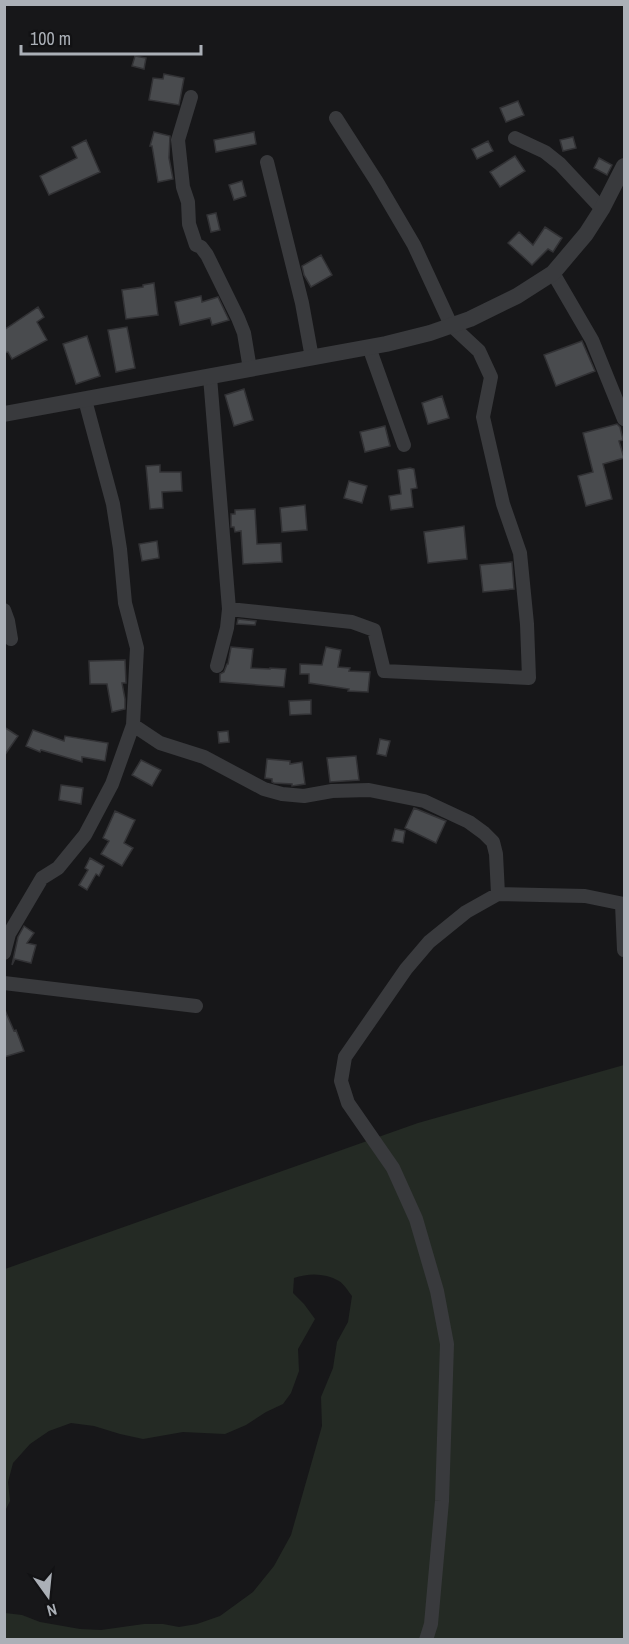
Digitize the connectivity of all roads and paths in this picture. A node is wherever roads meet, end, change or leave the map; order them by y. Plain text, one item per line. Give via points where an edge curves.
1 (191, 97) dead end
2 (336, 117) dead end
3 (515, 138) dead end
4 (267, 162) dead end
5 (623, 175) edge
6 (602, 209) junction
7 (553, 273) junction
8 (451, 326) junction
9 (369, 347) junction
10 (312, 358) junction
11 (250, 369) junction
12 (210, 377) junction
13 (85, 400) junction
14 (4, 414) edge
15 (624, 419) edge
16 (404, 445) dead end
17 (229, 609) junction
18 (4, 610) edge
19 (11, 639) dead end
20 (217, 666) dead end
21 (133, 725) junction
22 (498, 894) junction
23 (623, 904) edge
24 (624, 951) edge
25 (4, 953) edge
26 (4, 983) edge
27 (196, 1006) dead end
28 (426, 1640) edge

1 - 11 street via 177,140 189,224 196,244 207,255 238,318
2 - 8 street via 414,245
3 - 6 street via 560,164
4 - 10 street
5 - 6 street
6 - 7 street
7 - 8 street via 518,296
7 - 15 street via 592,340
8 - 9 street
8 - 17 street via 479,351 491,377 483,417 502,504 520,554 529,678 384,671 374,630 352,622
9 - 10 street
9 - 16 street
10 - 11 street
11 - 12 street
12 - 13 street
12 - 17 street
13 - 14 street
13 - 21 street via 113,504 125,603 137,648
17 - 20 street
18 - 19 street
21 - 22 street via 160,743 204,757 264,789 282,794 304,796 369,790 424,801 469,822 493,842
21 - 25 street via 112,784 85,835 58,868 42,878 9,934
22 - 23 street via 585,896
22 - 28 street via 466,912 413,960 345,1057 341,1081 348,1103 393,1168 416,1219 437,1291 447,1344 442,1501 431,1624
23 - 24 street
26 - 27 street

